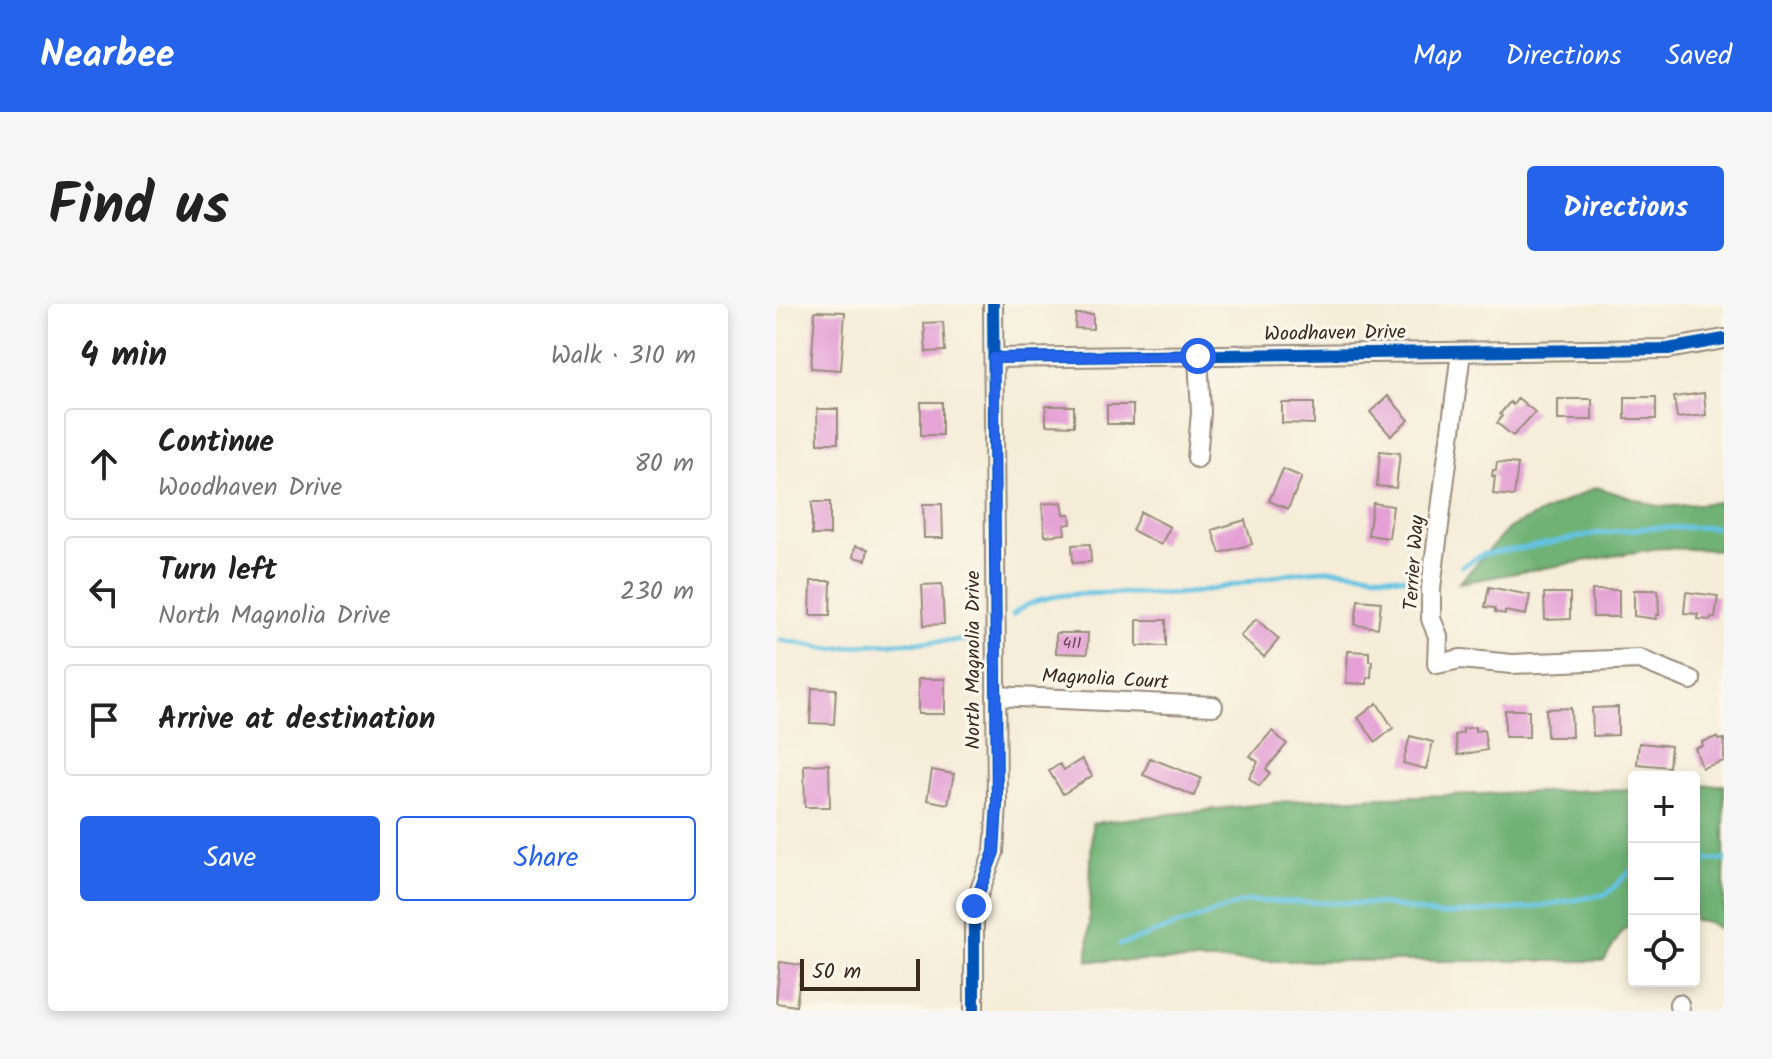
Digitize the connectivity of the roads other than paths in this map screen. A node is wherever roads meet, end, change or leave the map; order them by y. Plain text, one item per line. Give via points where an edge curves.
1 (993, 304) edge
2 (1724, 339) edge
3 (1461, 352) junction
4 (1198, 356) junction
5 (994, 358) junction
6 (1197, 458) dead end
7 (1691, 680) dead end
8 (996, 696) junction
9 (1213, 706) dead end
10 (974, 1011) edge

1 - 5 street, North Magnolia Drive
2 - 3 street, Woodhaven Drive via 1668,349
3 - 4 street, Woodhaven Drive
3 - 7 street, Terrier Way via 1431,588 1437,664 1461,659 1512,664 1639,659
4 - 5 street, Woodhaven Drive
4 - 6 street
5 - 8 street, North Magnolia Drive
8 - 9 street, Magnolia Court
8 - 10 street, North Magnolia Drive via 994,852 974,906

